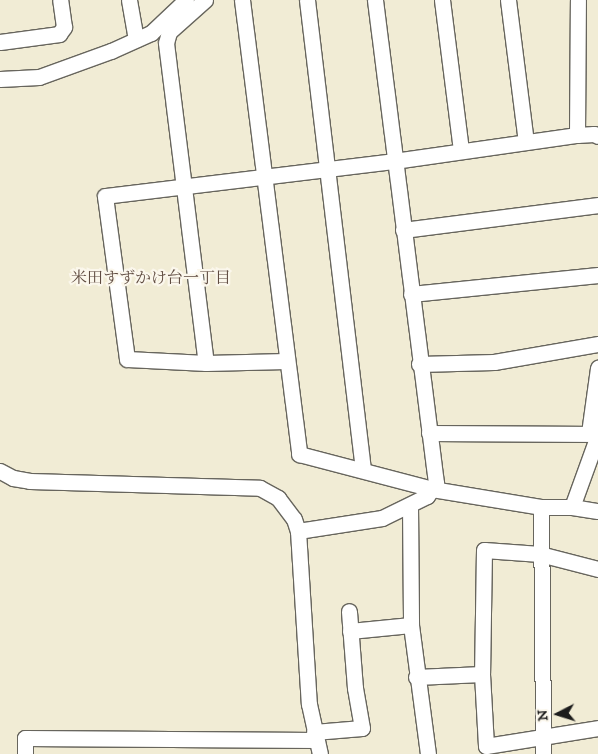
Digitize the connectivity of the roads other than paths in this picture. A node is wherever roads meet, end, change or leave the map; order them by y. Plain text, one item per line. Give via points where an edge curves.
1 (60, 0) edge
2 (129, 0) edge
3 (186, 0) edge
4 (205, 0) edge
5 (242, 0) edge
6 (307, 0) edge
7 (375, 0) edge
8 (442, 0) edge
9 (508, 0) edge
10 (578, 0) edge
11 (171, 6) edge
12 (136, 39) junction
13 (0, 42) edge
14 (0, 79) edge
15 (577, 134) junction
16 (598, 136) edge
17 (526, 142) junction
18 (461, 151) junction
19 (394, 161) junction
20 (327, 168) junction
21 (263, 176) junction
22 (184, 187) junction
23 (598, 205) edge
24 (403, 230) junction
25 (598, 275) edge
26 (411, 294) junction
27 (598, 344) edge
28 (286, 361) junction
29 (206, 363) junction
30 (419, 364) junction
31 (598, 368) edge
32 (429, 433) junction
33 (595, 434) edge
34 (363, 470) junction
35 (0, 471) edge
36 (432, 489) junction
37 (410, 505) junction
38 (541, 507) junction
39 (572, 507) junction
40 (598, 511) edge
41 (298, 531) junction
42 (540, 554) junction
43 (598, 569) edge
44 (349, 611) dead end
45 (410, 625) junction
46 (350, 630) junction
47 (482, 674) junction
48 (416, 677) junction
49 (598, 728) edge
50 (544, 738) junction
51 (92, 739) junction
52 (317, 742) edge
53 (155, 746) edge
54 (223, 747) edge
55 (288, 747) edge
56 (25, 754) edge
57 (92, 754) edge
58 (428, 754) edge
59 (543, 754) edge

1 - 13 street via 64,27 59,34
2 - 12 street
3 - 11 street
4 - 22 street via 169,32 166,43
5 - 21 street
6 - 20 street
7 - 19 street
8 - 18 street
9 - 17 street
10 - 15 street
11 - 12 street via 150,33
12 - 14 street via 39,77
15 - 16 street
15 - 17 street
17 - 18 street
18 - 19 street
19 - 20 street
19 - 24 street
20 - 21 street
20 - 34 street
21 - 22 street
21 - 28 street
22 - 29 street
22 - 29 street via 105,196 127,359
23 - 24 street
24 - 26 street
25 - 26 street
26 - 30 street
27 - 30 street via 494,362
28 - 29 street
28 - 34 street via 299,454
30 - 32 street
31 - 33 street
32 - 33 street
32 - 36 street via 436,483
33 - 39 street
34 - 36 street
35 - 41 street via 13,478 40,482 260,488 278,498 294,519
36 - 37 street via 427,496
36 - 38 street
37 - 41 street via 382,518
37 - 45 street
38 - 39 street
38 - 42 street
39 - 40 street
41 - 52 street via 309,704
42 - 43 street
42 - 47 street via 484,550
42 - 50 street
44 - 46 street
45 - 46 street
45 - 48 street
46 - 52 street via 362,728
47 - 48 street
47 - 50 street via 486,746
48 - 58 street
49 - 50 street
50 - 59 street
51 - 53 street
51 - 56 street via 25,738
51 - 57 street
52 - 55 street
53 - 54 street
54 - 55 street

